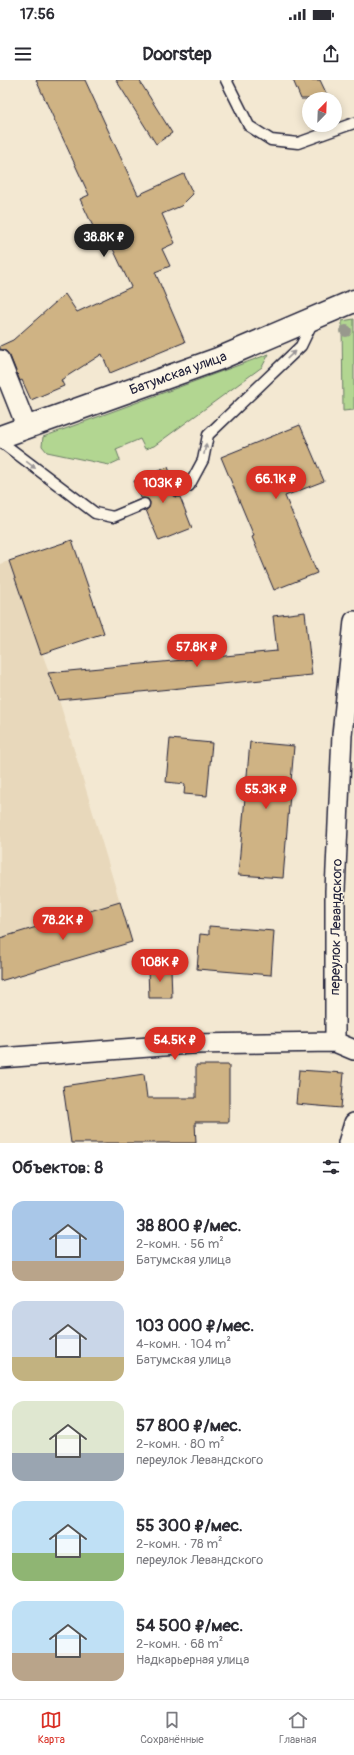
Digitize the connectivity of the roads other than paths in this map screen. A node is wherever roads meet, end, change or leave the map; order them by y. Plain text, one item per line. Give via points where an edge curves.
1 (226, 80) edge
2 (354, 123) edge
3 (354, 301) edge
4 (313, 320) junction
5 (0, 360) edge
6 (27, 428) junction
7 (0, 437) edge
8 (0, 441) edge
9 (177, 491) dead end
10 (144, 504) dead end
11 (354, 621) edge
12 (335, 1042) junction
13 (354, 1050) edge
14 (0, 1058) edge
15 (354, 1123) edge
16 (348, 1143) edge

1 - 2 lane via 249,126 271,140 298,143
3 - 4 main road, Батумская улица
4 - 6 main road, Батумская улица via 218,359
9 -> 4 lane via 189,486 203,460 208,435 301,346
5 - 6 street
6 - 7 main road, Батумская улица
8 -> 10 lane via 95,513 113,517
11 - 12 street, переулок Левандского via 342,735 335,891
12 - 13 street
12 - 14 street via 190,1044
15 - 16 street

